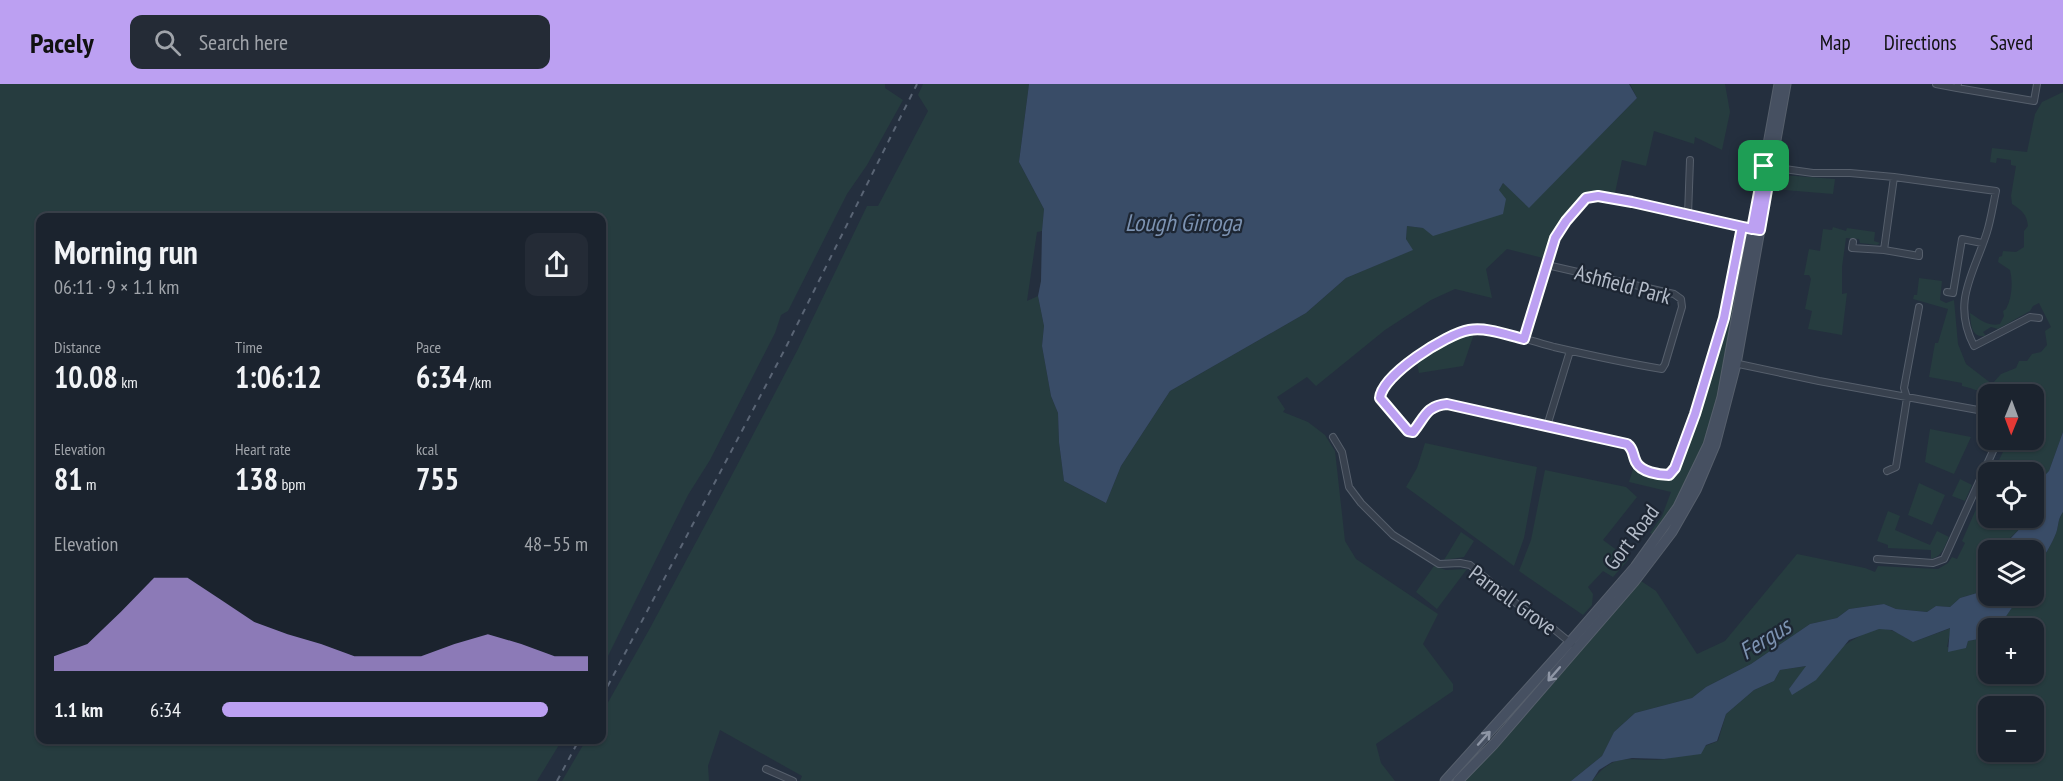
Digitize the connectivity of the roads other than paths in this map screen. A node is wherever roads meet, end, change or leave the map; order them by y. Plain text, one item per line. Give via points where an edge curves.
1 (1779, 84) edge
2 (1786, 84) edge
3 (1936, 84) edge
4 (2037, 84) edge
5 (1958, 86) edge
6 (1690, 159) dead end
7 (1767, 167) junction
8 (1894, 177) junction
9 (1688, 215) junction
10 (1751, 229) junction
11 (1963, 230) dead end
12 (1962, 239) junction
13 (1853, 242) dead end
14 (1982, 243) junction
15 (1884, 250) junction
16 (1919, 252) dead end
17 (1547, 265) junction
18 (1947, 292) dead end
19 (1919, 307) dead end
20 (2039, 318) dead end
21 (1524, 339) junction
22 (1570, 351) junction
23 (1732, 363) junction
24 (1907, 398) junction
25 (1978, 410) edge
26 (1547, 426) junction
27 (1333, 437) dead end
28 (1993, 450) edge
29 (1887, 471) dead end
30 (1877, 559) dead end
31 (1573, 645) junction
32 (766, 769) dead end
33 (793, 781) edge
34 (1444, 781) edge
35 (1458, 781) edge

1 - 7 main road, Gort Road
2 - 7 main road, Gort Road
3 - 5 street
4 - 5 street via 2034,101
6 - 9 street
7 - 8 street
7 - 10 main road, Gort Road
8 - 14 street via 1996,191
8 - 15 street
9 - 10 street, Ashfield Park
9 - 17 street, Ashfield Park via 1605,197 1586,198 1555,238
10 - 23 main road, Gort Road
10 - 26 street via 1673,473 1666,476 1642,469 1627,444
11 - 12 street
12 - 14 street
12 - 18 street via 1953,293
13 - 15 street via 1852,248
14 - 20 street via 1964,297 1967,332 1974,346 2030,316
15 - 16 street via 1919,256
17 - 21 street
17 - 22 street, Ashfield Park via 1674,294 1681,299 1682,307 1662,369
19 - 24 street via 1904,388
21 - 22 street, Ashfield Park
21 - 26 street, Ashfield Park via 1486,330 1452,335 1413,360 1385,385 1380,398 1413,432 1430,409 1447,404
22 - 26 street
23 - 24 street
23 - 31 main road, Gort Road via 1708,445 1678,507
23 - 31 main road, Gort Road via 1715,445 1696,490 1672,532 1634,582
24 - 25 street
24 - 29 street via 1896,467
27 - 31 street, Parnell Grove via 1342,452 1349,488 1393,535 1439,564 1470,565
28 - 30 street via 1944,559 1933,563
34 -> 31 main road, Gort Road
31 -> 35 main road via 1493,745
32 - 33 street

